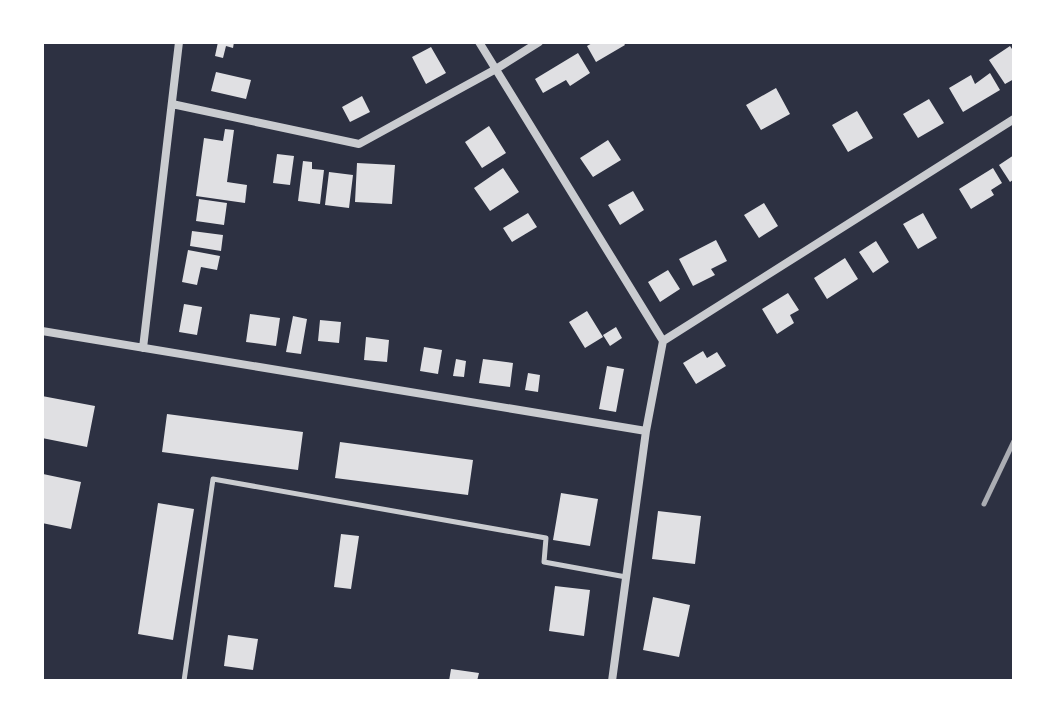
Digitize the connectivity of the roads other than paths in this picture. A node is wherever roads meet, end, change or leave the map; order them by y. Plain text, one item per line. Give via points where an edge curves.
1 (179, 42) edge
2 (479, 42) edge
3 (539, 42) edge
4 (496, 69) junction
5 (172, 104) junction
6 (1014, 119) edge
7 (42, 331) edge
8 (663, 341) junction
9 (143, 348) junction
10 (646, 431) junction
11 (626, 577) junction
12 (184, 681) edge
13 (612, 681) edge

1 - 5 street
2 - 4 street
3 - 4 street
4 - 5 street via 359,144
4 - 8 street
5 - 9 street
6 - 8 street
7 - 9 street
8 - 10 street
9 - 10 street
10 - 11 street
11 - 12 lane via 544,562 546,538 213,479
11 - 13 street

